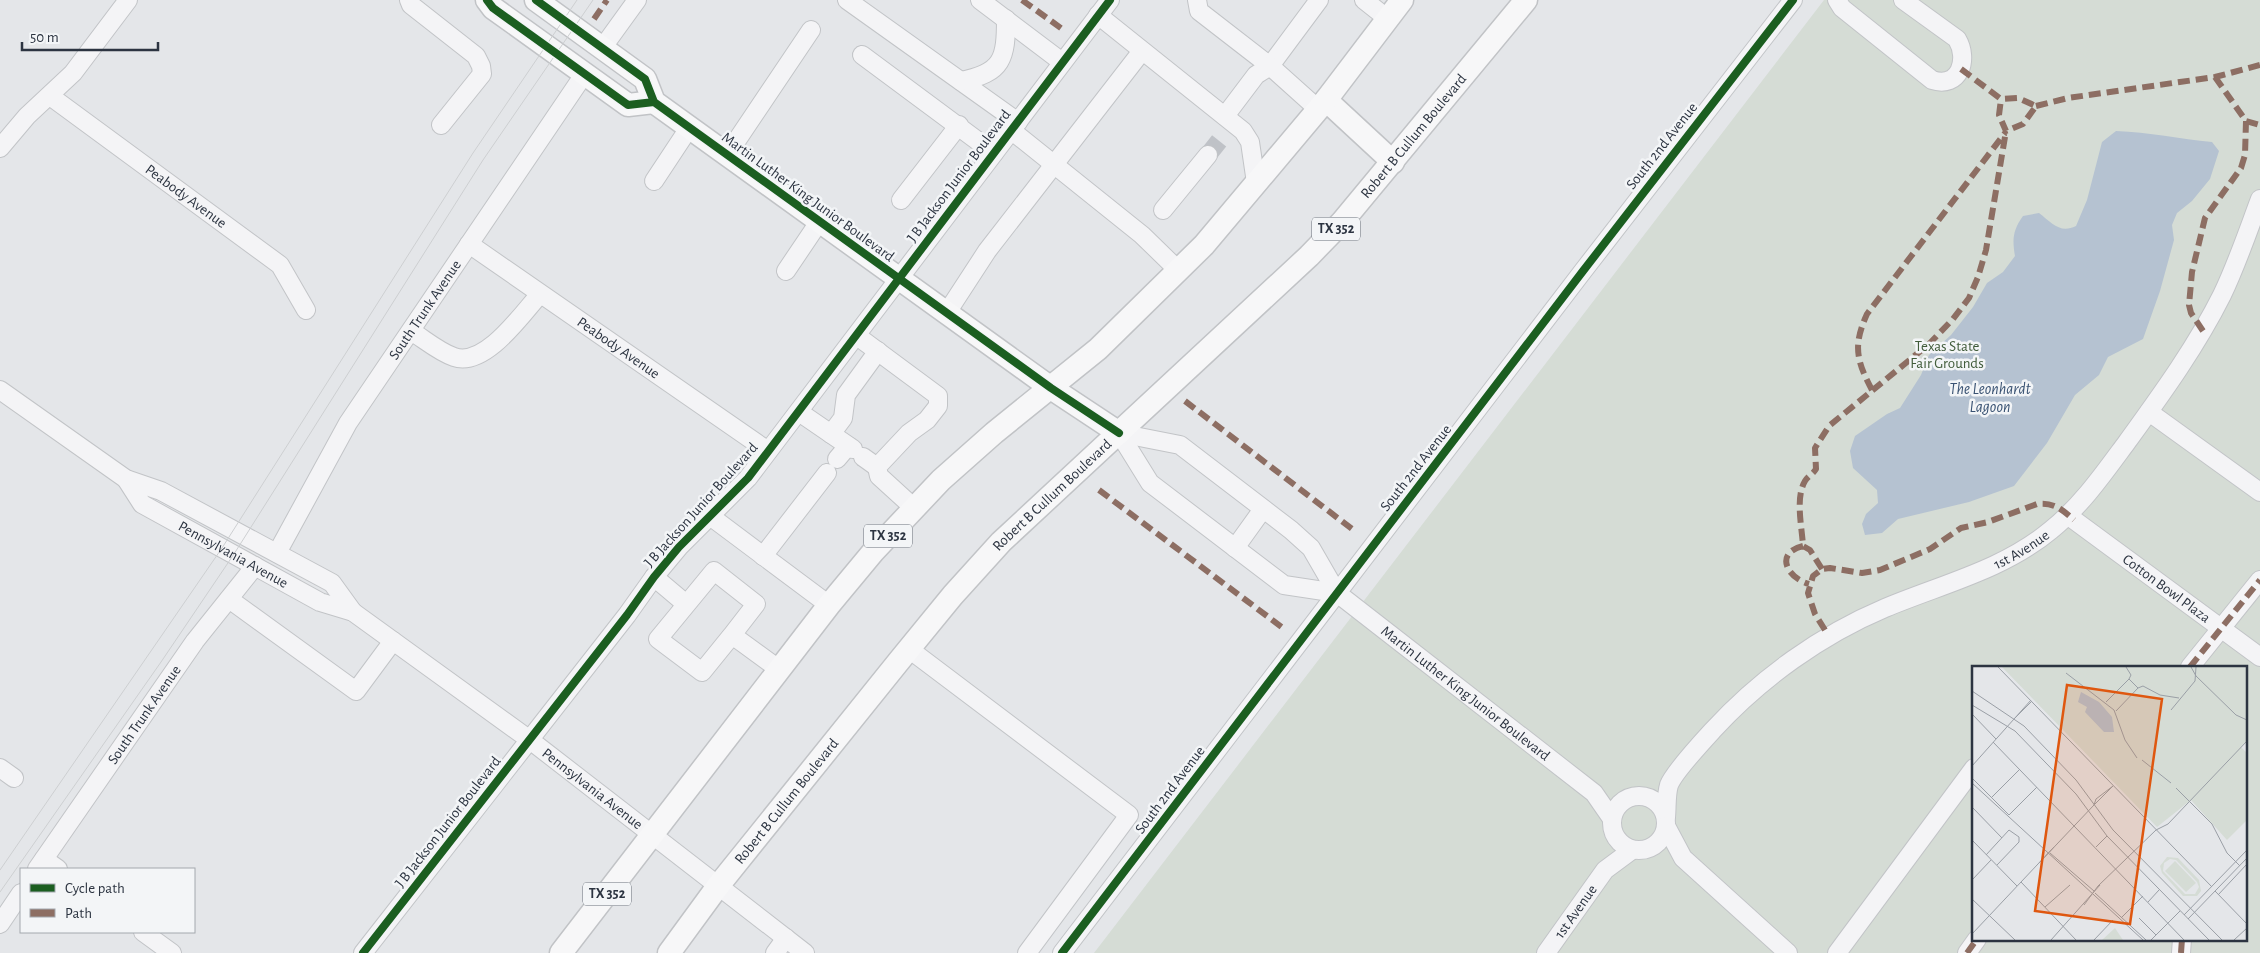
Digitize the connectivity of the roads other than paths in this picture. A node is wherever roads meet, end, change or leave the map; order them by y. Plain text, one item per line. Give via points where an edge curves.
1 (128, 0) edge
2 (409, 0) edge
3 (487, 0) edge
4 (536, 0) edge
5 (637, 0) edge
6 (847, 0) edge
7 (980, 0) edge
8 (1110, 0) edge
9 (1197, 0) edge
10 (1319, 0) edge
11 (1364, 0) edge
12 (1402, 0) edge
13 (1526, 0) edge
14 (1793, 0) edge
15 (1837, 0) edge
16 (1903, 0) edge
17 (1098, 15) junction
18 (1006, 19) junction
19 (1388, 19) junction
20 (811, 30) dead end
21 (603, 47) junction
22 (1142, 51) junction
23 (862, 56) dead end
24 (1062, 62) junction
25 (1270, 66) junction
26 (585, 73) junction
27 (961, 81) junction
28 (50, 96) junction
29 (654, 102) junction
30 (1322, 105) junction
31 (441, 125) dead end
32 (959, 125) junction
33 (1014, 126) junction
34 (1231, 126) junction
35 (689, 128) junction
36 (0, 148) edge
37 (994, 153) junction
38 (727, 155) junction
39 (1208, 155) tunnel mouth
40 (1393, 162) junction
41 (1053, 164) junction
42 (654, 181) dead end
43 (1256, 183) junction
44 (2260, 199) edge
45 (901, 200) dead end
46 (1164, 210) dead end
47 (819, 222) junction
48 (469, 244) junction
49 (786, 271) dead end
50 (1178, 271) junction
51 (898, 279) junction
52 (540, 294) junction
53 (306, 310) dead end
54 (946, 314) junction
55 (411, 331) junction
56 (857, 336) junction
57 (878, 351) junction
58 (1050, 388) junction
59 (0, 390) edge
60 (799, 412) junction
61 (2149, 412) junction
62 (1119, 433) junction
63 (831, 434) junction
64 (768, 452) junction
65 (851, 459) junction
66 (126, 479) junction
67 (2260, 492) edge
68 (914, 508) junction
69 (1263, 509) junction
70 (710, 516) junction
71 (2074, 520) dead end
72 (1235, 548) junction
73 (277, 553) junction
74 (763, 556) junction
75 (255, 566) junction
76 (654, 577) junction
77 (2260, 580) edge
78 (1337, 593) junction
79 (230, 599) junction
80 (686, 604) junction
81 (829, 605) junction
82 (353, 612) junction
83 (2220, 629) junction
84 (732, 635) junction
85 (393, 641) junction
86 (909, 650) junction
87 (2260, 657) edge
88 (2191, 666) edge
89 (780, 670) junction
90 (530, 740) junction
91 (1972, 771) edge
92 (1669, 784) junction
93 (1594, 793) junction
94 (1635, 796) junction
95 (1666, 821) junction
96 (1613, 825) junction
97 (654, 836) junction
98 (1650, 848) junction
99 (1632, 850) junction
100 (1683, 858) junction
101 (46, 866) edge
102 (1605, 870) junction
103 (718, 886) junction
104 (20, 894) edge
105 (0, 924) edge
106 (144, 933) edge
107 (786, 938) junction
108 (1977, 940) edge
109 (2182, 940) edge
110 (1780, 951) edge
111 (172, 953) edge
112 (363, 953) edge
113 (561, 953) edge
114 (669, 953) edge
115 (776, 953) edge
116 (805, 953) edge
117 (1027, 953) edge
118 (1062, 953) edge
119 (1546, 953) edge
120 (1837, 953) edge
121 (1967, 953) edge
122 (2181, 953) edge

1 - 28 street via 73,73
2 - 31 street via 476,56 481,66 482,74
3 - 26 main road via 493,8
4 - 21 main road, Martin Luther King Junior Boulevard
5 - 21 street
6 - 27 street
7 - 18 street
8 - 17 street, J B Jackson Junior Boulevard
9 - 25 street via 1199,11
10 - 25 street
11 - 19 street
12 - 19 main road, TX 352
13 - 40 main road, Robert B Cullum Boulevard / TX 352
14 - 78 street, South 2nd Avenue
15 - 16 street via 1842,8 1932,80 1940,82 1955,76 1964,59 1957,39
17 - 22 street
17 - 24 street, J B Jackson Junior Boulevard
18 - 24 street
18 - 27 street via 1006,46 1000,63 981,78
19 - 30 main road, TX 352
20 - 38 street
21 - 29 main road, Martin Luther King Junior Boulevard via 645,80
22 - 34 street
22 - 41 street
23 - 32 street
24 - 33 street, J B Jackson Junior Boulevard
25 - 30 street
25 - 34 street via 1256,75
26 - 29 main road via 628,104
26 - 48 street, South Trunk Avenue
27 - 33 street
28 - 36 street via 26,116
28 - 53 street, Peabody Avenue via 280,266
29 - 35 main road, Martin Luther King Junior Boulevard
30 - 40 main road
30 - 43 main road, TX 352
32 - 37 street
32 - 45 street
33 - 37 street, J B Jackson Junior Boulevard
33 - 41 street
34 - 43 street via 1250,142
35 - 38 main road, Martin Luther King Junior Boulevard
35 - 42 street
37 - 51 street, J B Jackson Junior Boulevard
38 - 47 main road, Martin Luther King Junior Boulevard
39 - 46 street
40 - 62 main road, Robert B Cullum Boulevard / TX 352 via 1309,256
41 - 50 street via 1142,235
41 - 54 street
43 - 50 main road, TX 352
44 - 61 street, 1st Avenue via 2223,293 2203,331
47 - 49 street
47 - 51 main road, Martin Luther King Junior Boulevard
48 - 52 street, Peabody Avenue
48 - 55 street, South Trunk Avenue
50 - 58 main road, TX 352 via 1098,349
51 - 54 main road, Martin Luther King Junior Boulevard
51 - 56 street, J B Jackson Junior Boulevard
52 - 55 street via 496,344 472,357 455,358
52 - 64 street, Peabody Avenue
54 - 58 main road, Martin Luther King Junior Boulevard
55 - 73 street, South Trunk Avenue via 348,423
56 - 57 street
56 - 60 street, J B Jackson Junior Boulevard
57 - 63 street via 846,395 843,418
57 - 65 street via 938,396 938,406 927,420 909,433
58 - 62 main road, Martin Luther King Junior Boulevard
58 - 68 main road, TX 352 via 994,433
59 - 66 street, Pennsylvania Avenue
60 - 63 street
60 - 64 street, J B Jackson Junior Boulevard
61 - 67 street
61 - 92 street, 1st Avenue via 2088,494 2037,541 1990,568 1874,614 1803,654 1762,683 1721,721
62 - 69 street, Martin Luther King Junior Boulevard via 1180,445
62 - 72 street, Martin Luther King Junior Boulevard via 1150,483
62 - 86 main road, Robert B Cullum Boulevard / TX 352 via 1001,542
63 - 65 street
64 - 70 street, J B Jackson Junior Boulevard via 748,478
65 - 68 street via 879,476
65 - 74 street
66 - 73 street, Pennsylvania Avenue via 161,491
66 - 75 street, Pennsylvania Avenue via 142,504
68 - 81 main road, TX 352
69 - 72 street
69 - 78 street, Martin Luther King Junior Boulevard via 1311,548
70 - 74 street
70 - 76 street, J B Jackson Junior Boulevard via 679,546
71 - 83 street, Cotton Bowl Plaza
72 - 78 street, Martin Luther King Junior Boulevard via 1284,585
73 - 82 street, Pennsylvania Avenue via 332,583
74 - 81 street
75 - 79 street, South Trunk Avenue
75 - 82 street, Pennsylvania Avenue via 320,602
76 - 80 street
76 - 90 street, J B Jackson Junior Boulevard
77 - 83 street
78 - 93 street, Martin Luther King Junior Boulevard
78 - 118 street, South 2nd Avenue
79 - 85 street via 356,691
79 - 101 street, South Trunk Avenue via 194,641
80 - 84 street via 714,571 756,604
80 - 84 street via 658,639 702,672
81 - 89 main road, TX 352
82 - 85 street, Pennsylvania Avenue
83 - 87 street, Cotton Bowl Plaza
83 - 88 street
84 - 89 street
85 - 90 street, Pennsylvania Avenue
86 - 103 main road, Robert B Cullum Boulevard / TX 352
86 - 117 street via 1130,815
89 - 97 main road, TX 352
90 - 97 street, Pennsylvania Avenue
90 - 112 street, J B Jackson Junior Boulevard
91 - 120 street
92 - 94 street
92 - 95 street
93 - 94 street
93 - 96 street
94 - 95 street via 1656,801
94 - 96 street via 1617,807
95 - 98 street via 1658,843
95 - 100 street
96 - 99 street via 1617,839
96 - 102 street, 1st Avenue
97 - 103 street, Pennsylvania Avenue
97 - 113 main road, TX 352
98 - 99 street
98 - 100 street
99 - 102 street, 1st Avenue
100 - 110 street
102 - 119 street, 1st Avenue
103 - 107 street, Pennsylvania Avenue
103 - 114 main road, Robert B Cullum Boulevard / TX 352
104 - 105 street
106 - 111 street
107 - 115 street
107 - 116 street, Pennsylvania Avenue
108 - 121 street
109 - 122 street

